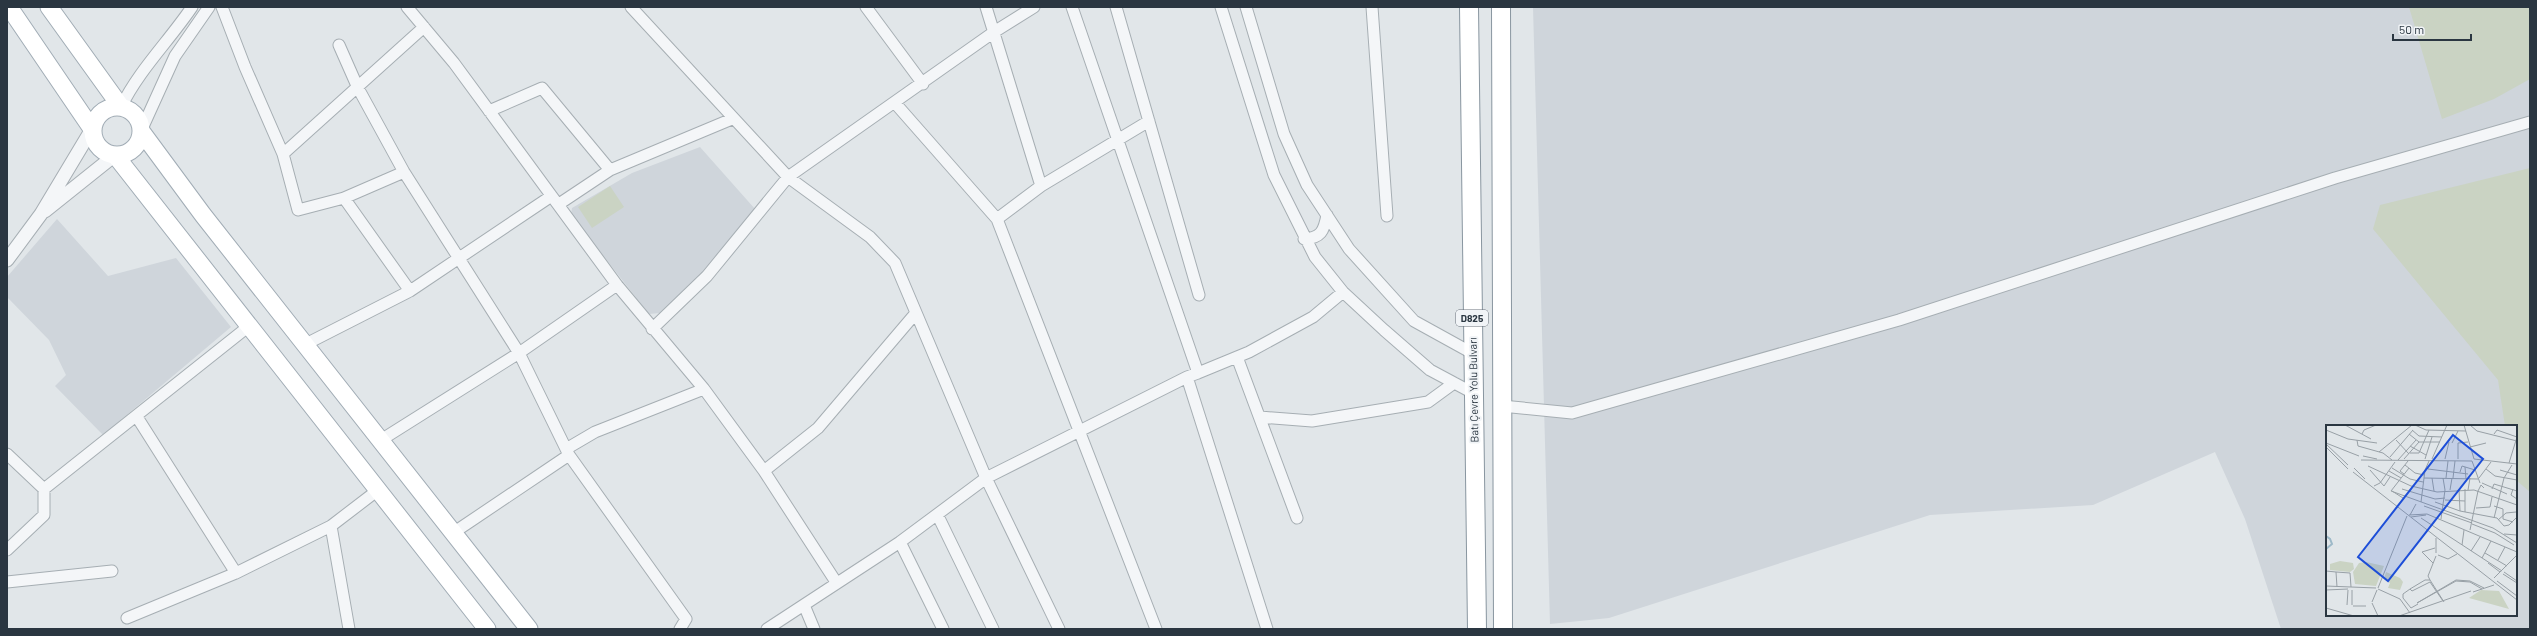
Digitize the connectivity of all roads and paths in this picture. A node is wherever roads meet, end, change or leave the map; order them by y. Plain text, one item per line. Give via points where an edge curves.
1 (9, 7) edge
2 (49, 7) edge
3 (192, 7) edge
4 (210, 7) edge
5 (222, 7) edge
6 (407, 7) edge
7 (631, 7) edge
8 (866, 7) edge
9 (986, 7) edge
10 (1034, 7) edge
11 (1072, 7) edge
12 (1116, 7) edge
13 (1221, 7) edge
14 (1246, 7) edge
15 (1372, 7) edge
16 (1469, 7) edge
17 (1501, 7) edge
18 (424, 27) junction
19 (994, 32) junction
20 (339, 45) dead end
21 (922, 84) junction
22 (358, 88) junction
23 (895, 103) junction
24 (121, 107) junction
25 (489, 111) junction
26 (732, 119) junction
27 (1149, 121) junction
28 (2530, 122) edge
29 (92, 129) junction
30 (141, 131) junction
31 (1116, 140) junction
32 (283, 154) junction
33 (115, 155) junction
34 (610, 170) junction
35 (404, 172) junction
36 (788, 177) junction
37 (1041, 186) junction
38 (550, 197) junction
39 (344, 198) junction
40 (559, 204) junction
41 (41, 214) junction
42 (1327, 215) junction
43 (1387, 216) dead end
44 (997, 219) junction
45 (1304, 239) junction
46 (458, 257) junction
47 (7, 260) edge
48 (617, 285) junction
49 (410, 291) junction
50 (1343, 292) junction
51 (1199, 295) dead end
52 (915, 314) junction
53 (249, 326) junction
54 (652, 329) junction
55 (306, 344) junction
56 (519, 353) junction
57 (1472, 353) junction
58 (1237, 357) junction
59 (1193, 375) junction
60 (1454, 383) junction
61 (704, 390) junction
62 (1473, 393) junction
63 (1502, 406) junction
64 (137, 417) junction
65 (1260, 417) junction
66 (1079, 429) junction
67 (381, 440) junction
68 (568, 452) junction
69 (7, 454) edge
70 (764, 471) junction
71 (986, 478) junction
72 (44, 489) junction
73 (378, 490) junction
74 (938, 516) junction
75 (1297, 518) dead end
76 (331, 526) junction
77 (453, 533) junction
78 (900, 542) junction
79 (7, 550) edge
80 (112, 571) dead end
81 (236, 573) junction
82 (7, 582) edge
83 (836, 582) junction
84 (804, 605) junction
85 (127, 618) dead end
86 (349, 629) edge
87 (487, 629) edge
88 (529, 629) edge
89 (680, 629) edge
90 (767, 629) edge
91 (814, 629) edge
92 (943, 629) edge
93 (993, 629) edge
94 (1058, 629) edge
95 (1156, 629) edge
96 (1267, 629) edge
97 (1477, 629) edge
98 (1503, 629) edge

1 - 29 main road
2 - 24 main road
3 - 24 street via 174,34 133,83
4 - 30 street via 175,56
5 - 32 street
6 - 18 street
7 - 26 street
8 - 21 street
9 - 19 street
10 - 19 street
11 - 31 street
12 - 27 street
13 - 45 street via 1274,175
14 - 42 street via 1284,134 1306,185
15 - 43 street
16 - 57 highway, Batı Çevre Yolu Bulvarı / D825
17 - 63 highway, D825
18 - 22 street
18 - 25 street
19 - 21 street
19 - 37 street
20 - 22 street
21 - 23 street
22 - 32 street
22 - 35 street
23 - 36 street
23 - 44 street
24 - 29 main road via 106,109 99,113
24 - 30 main road via 134,114
25 - 34 street via 542,88
25 - 38 street
26 - 34 street
26 - 36 street
27 - 31 street
27 - 51 street
28 - 63 street via 2335,178 1899,320 1572,413
29 - 33 main road via 96,145 102,151
29 - 41 street
30 - 33 main road via 138,143 133,149 126,154
30 - 55 main road via 203,215
31 - 37 street
31 - 59 street
32 - 39 street via 298,210
33 - 41 street
33 - 53 main road
34 - 40 street
35 - 39 street
35 - 46 street
36 - 52 street via 870,237 895,263
36 - 54 street via 707,276
37 - 44 street
38 - 40 street
38 - 46 street
39 - 49 street
40 - 48 street
41 - 47 street
42 - 45 street via 1324,229 1320,234 1315,238
42 - 57 street via 1349,249 1414,321
44 - 66 street
45 - 50 street
46 - 49 street
46 - 56 street
48 - 54 street
48 - 56 street
49 - 55 street
50 - 58 street via 1313,317
50 - 60 street via 1430,370
52 - 70 street via 818,428
52 - 71 street
53 - 64 street
53 - 73 main road
54 - 61 street
55 - 67 main road
56 - 67 street
56 - 68 street
57 - 62 highway, Batı Çevre Yolu Bulvarı / D825
58 - 59 street
58 - 65 street
59 - 66 street
59 - 96 street
60 - 62 street
60 - 65 street via 1428,402 1312,421
61 - 68 street via 595,432
61 - 70 street
62 - 97 highway, Batı Çevre Yolu Bulvarı / D825
63 - 98 highway, D825
64 - 72 street
64 - 81 street
65 - 75 street
66 - 71 street
66 - 95 street
67 - 77 main road
68 - 77 street
68 - 89 street via 686,619
69 - 72 street
70 - 83 street
71 - 74 street
71 - 94 street
72 - 79 street via 44,515
73 - 76 street
73 - 87 main road
74 - 78 street
74 - 93 street
76 - 81 street
76 - 86 street
77 - 88 main road
78 - 83 street
78 - 92 street
80 - 82 street
81 - 85 street
83 - 84 street
84 - 90 street
84 - 91 street

